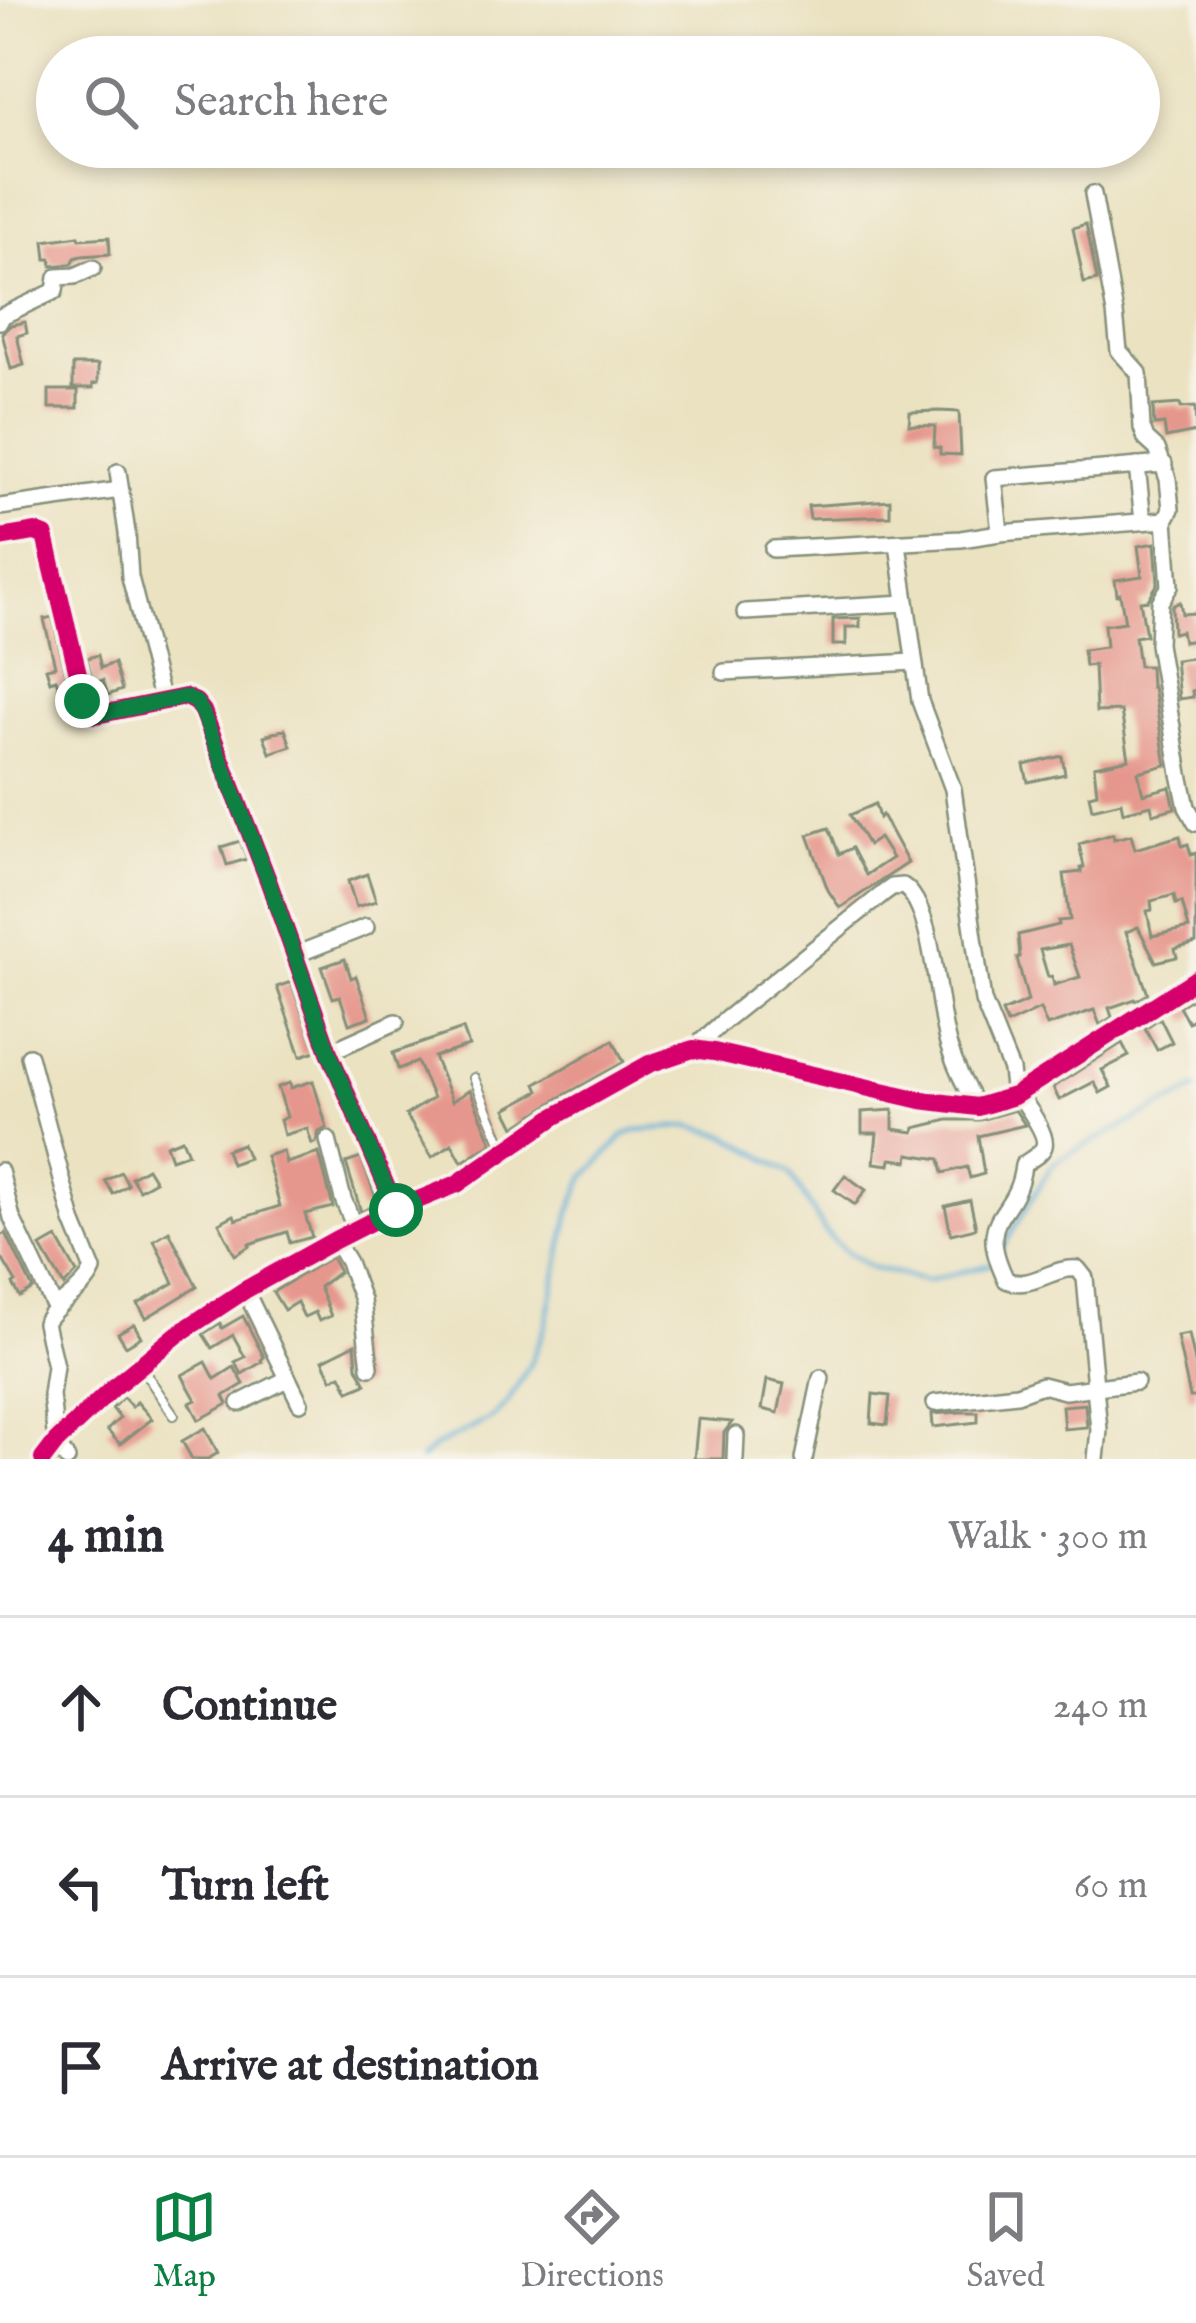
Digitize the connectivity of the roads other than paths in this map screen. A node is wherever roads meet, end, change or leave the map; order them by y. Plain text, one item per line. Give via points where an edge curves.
1 (1094, 194) dead end
2 (93, 268) dead end
3 (0, 321) edge
4 (1164, 464) junction
5 (1137, 466) junction
6 (118, 472) dead end
7 (120, 490) junction
8 (0, 507) edge
9 (1165, 520) junction
10 (1143, 521) junction
11 (1000, 533) junction
12 (0, 538) edge
13 (898, 544) junction
14 (772, 549) dead end
15 (906, 603) junction
16 (745, 612) dead end
17 (914, 662) junction
18 (724, 672) dead end
19 (162, 702) junction
20 (1196, 823) edge
21 (366, 927) dead end
22 (295, 955) junction
23 (1196, 979) edge
24 (396, 1022) dead end
25 (693, 1049) junction
26 (329, 1052) junction
27 (29, 1057) dead end
28 (474, 1078) dead end
29 (1016, 1095) junction
30 (977, 1107) junction
31 (328, 1140) dead end
32 (505, 1150) junction
33 (0, 1171) edge
34 (396, 1210) junction
35 (356, 1230) junction
36 (335, 1240) junction
37 (245, 1290) junction
38 (55, 1308) junction
39 (140, 1366) junction
40 (370, 1367) dead end
41 (287, 1378) junction
42 (821, 1378) dead end
43 (1136, 1382) dead end
44 (1093, 1386) junction
45 (240, 1403) dead end
46 (300, 1403) dead end
47 (935, 1403) dead end
48 (174, 1415) dead end
49 (736, 1435) dead end
50 (61, 1450) edge
51 (43, 1459) edge
52 (735, 1459) edge
53 (804, 1459) edge
54 (1096, 1459) edge

1 - 4 street via 1119,350 1139,373 1142,428
2 - 3 street via 57,278 55,291
4 - 5 street
4 - 9 street via 1171,508
5 - 10 street
5 - 11 street via 993,472
6 - 7 street
7 - 8 street
7 - 19 street via 130,577
9 - 10 street
9 - 20 street via 1170,586 1160,602 1158,644
10 - 11 street
11 - 13 street
12 - 19 street via 44,536 86,711
13 - 14 street
13 - 15 street
15 - 16 street
15 - 17 street
17 - 18 street
17 - 29 street via 923,713 952,788 983,1001
19 - 22 street via 185,697 202,711
21 - 22 street
22 - 26 street
23 - 29 street
24 - 26 street
25 - 30 street
25 - 30 street via 885,892 903,886 921,912 949,1047
25 - 32 street via 649,1064
26 - 34 street
27 - 38 street via 93,1270
28 - 32 lane
29 - 30 street
29 - 44 street via 1045,1145 1023,1166 994,1229 997,1262 1018,1285 1078,1268
31 - 35 street
32 - 34 street via 457,1184
33 - 38 street via 12,1218
34 - 35 street
35 - 36 street
36 - 37 street
36 - 40 street via 362,1300
37 - 39 street
37 - 41 street
38 - 50 street via 45,1330
39 - 48 lane
39 - 50 street
41 - 45 street
41 - 46 street
42 - 53 street
43 - 44 street
44 - 47 street via 1042,1384
44 - 54 street
49 - 52 street
50 - 51 street

